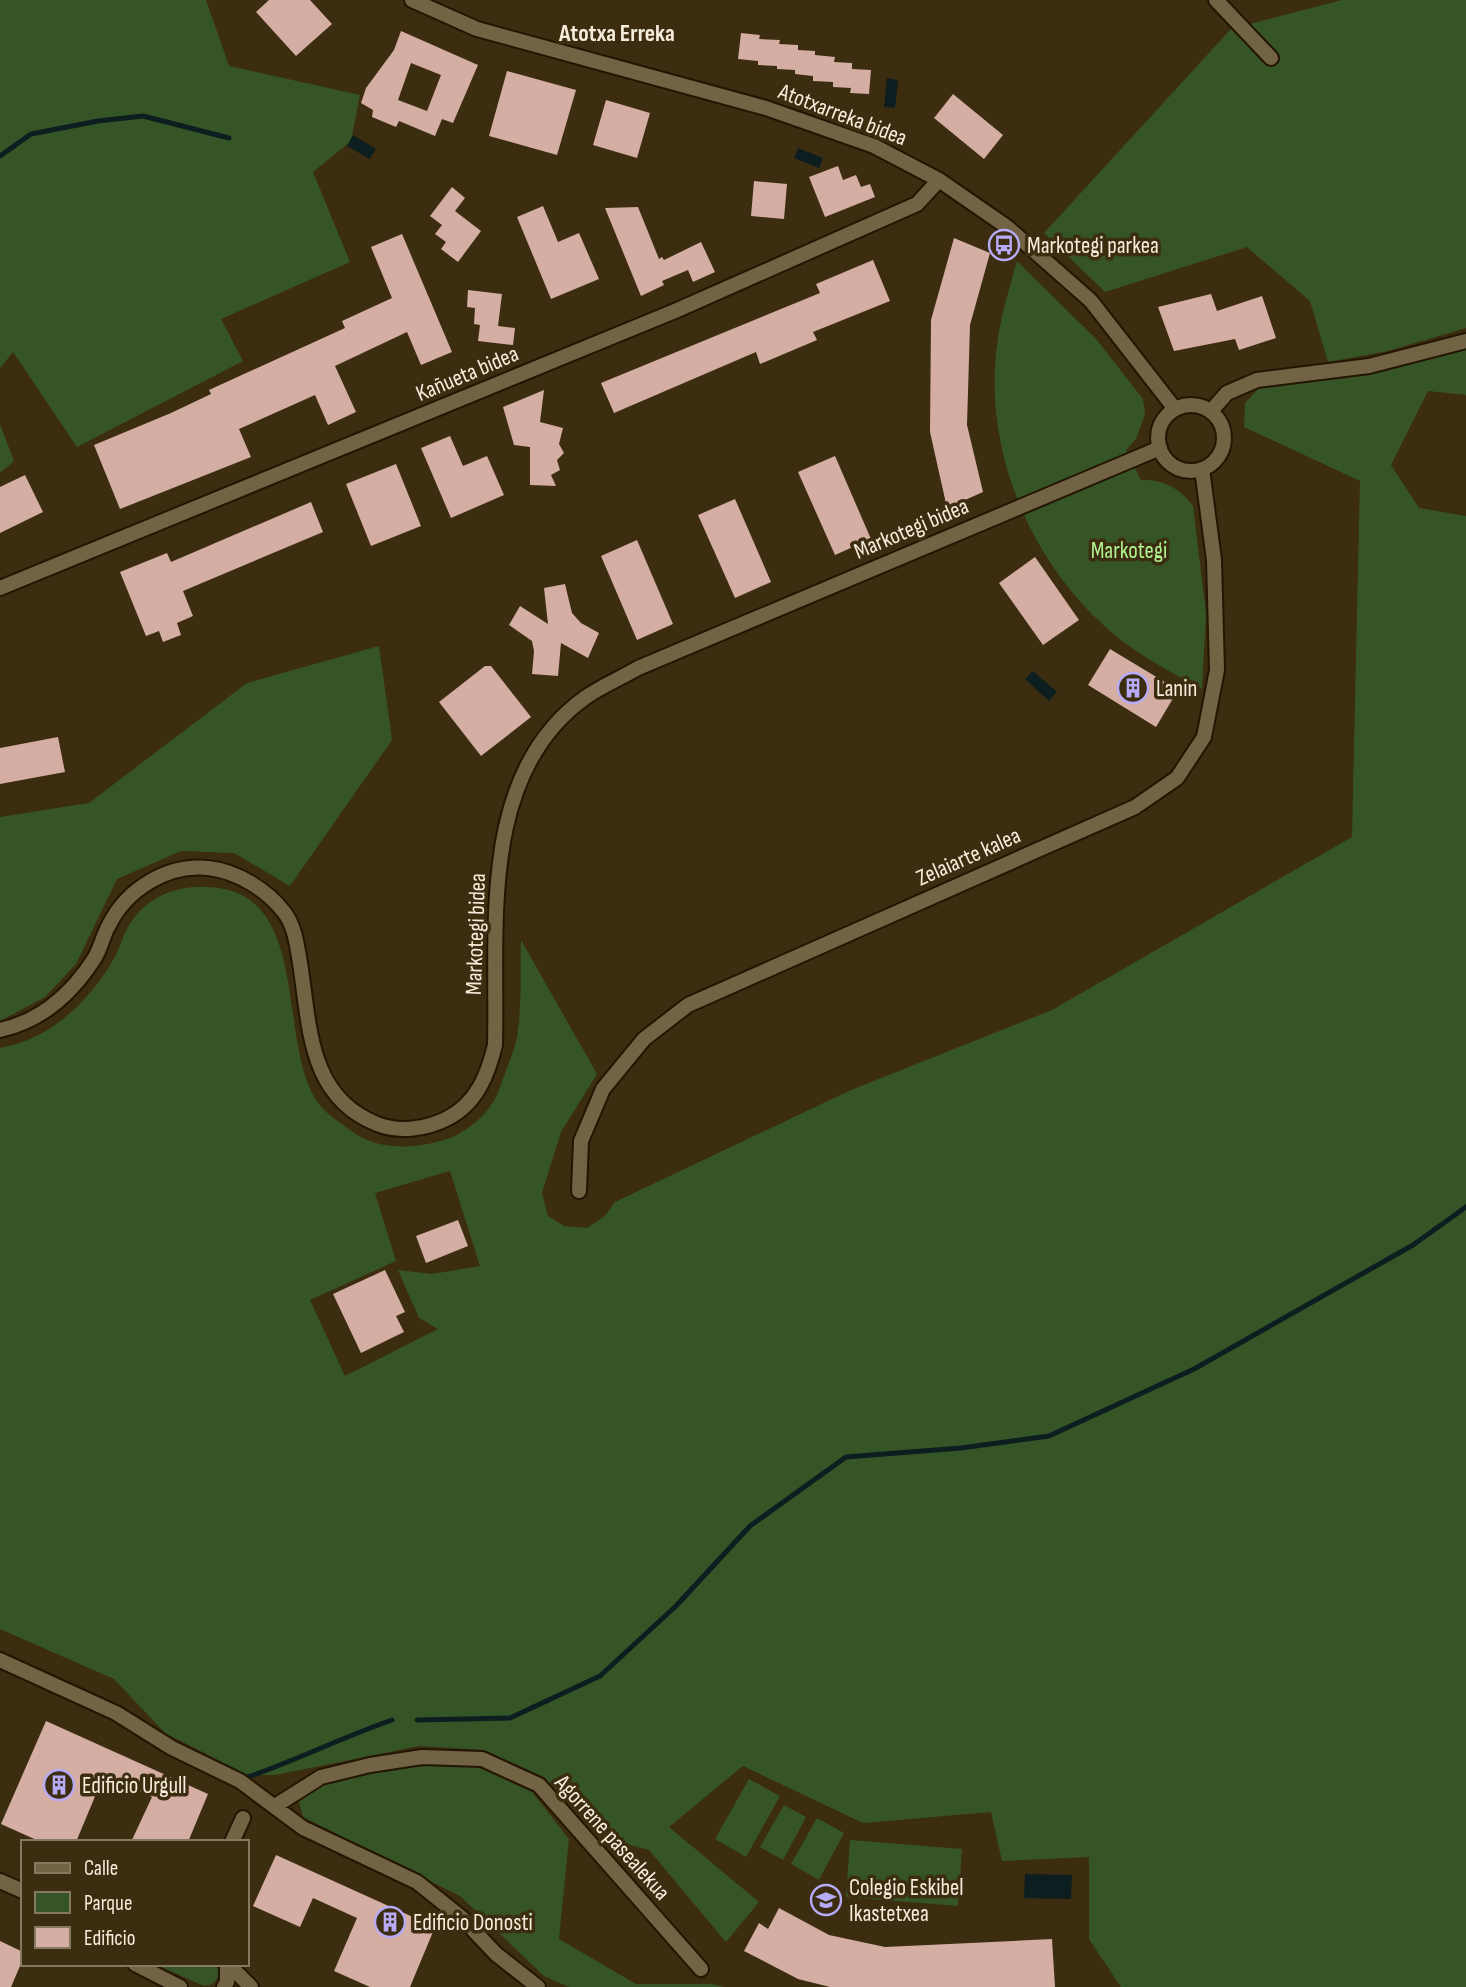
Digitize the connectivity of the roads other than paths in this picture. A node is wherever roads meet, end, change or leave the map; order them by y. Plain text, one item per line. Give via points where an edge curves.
1 (412, 0) edge
2 (1216, 0) edge
3 (1271, 58) dead end
4 (939, 180) junction
5 (1466, 341) edge
6 (1175, 409) junction
7 (1211, 411) junction
8 (1160, 448) junction
9 (1202, 469) junction
10 (0, 589) edge
11 (0, 1030) edge
12 (579, 1191) dead end
13 (0, 1660) edge
14 (275, 1805) junction
15 (243, 1818) dead end
16 (233, 1840) edge
17 (0, 1881) edge
18 (21, 1890) edge
19 (139, 1966) edge
20 (228, 1966) edge
21 (230, 1966) edge
22 (701, 1969) dead end
23 (172, 1985) edge
24 (224, 1987) edge
25 (251, 1987) edge
26 (538, 1987) edge

1 - 4 street, Atotxarreka bidea via 477,29 766,108 874,146
2 - 3 street
4 - 6 street, Atotxarreka bidea via 1007,227 1091,301
4 - 10 street, Kañueta bidea via 918,204 675,311
5 - 7 street via 1369,366 1257,380 1227,393
6 - 7 street via 1194,405
6 - 8 street via 1161,426
7 - 9 street via 1223,428 1223,448
8 - 9 street via 1172,464
8 - 11 street, Markotegi bidea via 638,668 585,697 551,731 522,774 502,833 495,1045 488,1074 472,1100 449,1118 420,1129 387,1128 360,1118 339,1102 322,1077 296,939 286,914 265,892 238,875 208,868 176,870 147,881 124,901 96,956 72,988 46,1012
9 - 12 street, Zelaiarte kalea via 1214,560 1217,670 1204,737 1177,778 1135,807 688,1005 643,1039 603,1089 581,1142
13 - 14 street via 116,1713
14 - 22 street, Agorrene pasealekua via 321,1777 370,1765 422,1757 482,1759 539,1785
14 - 26 street via 303,1828 417,1882
15 - 16 street
17 - 18 street
19 - 23 street
20 - 24 street
21 - 25 street

